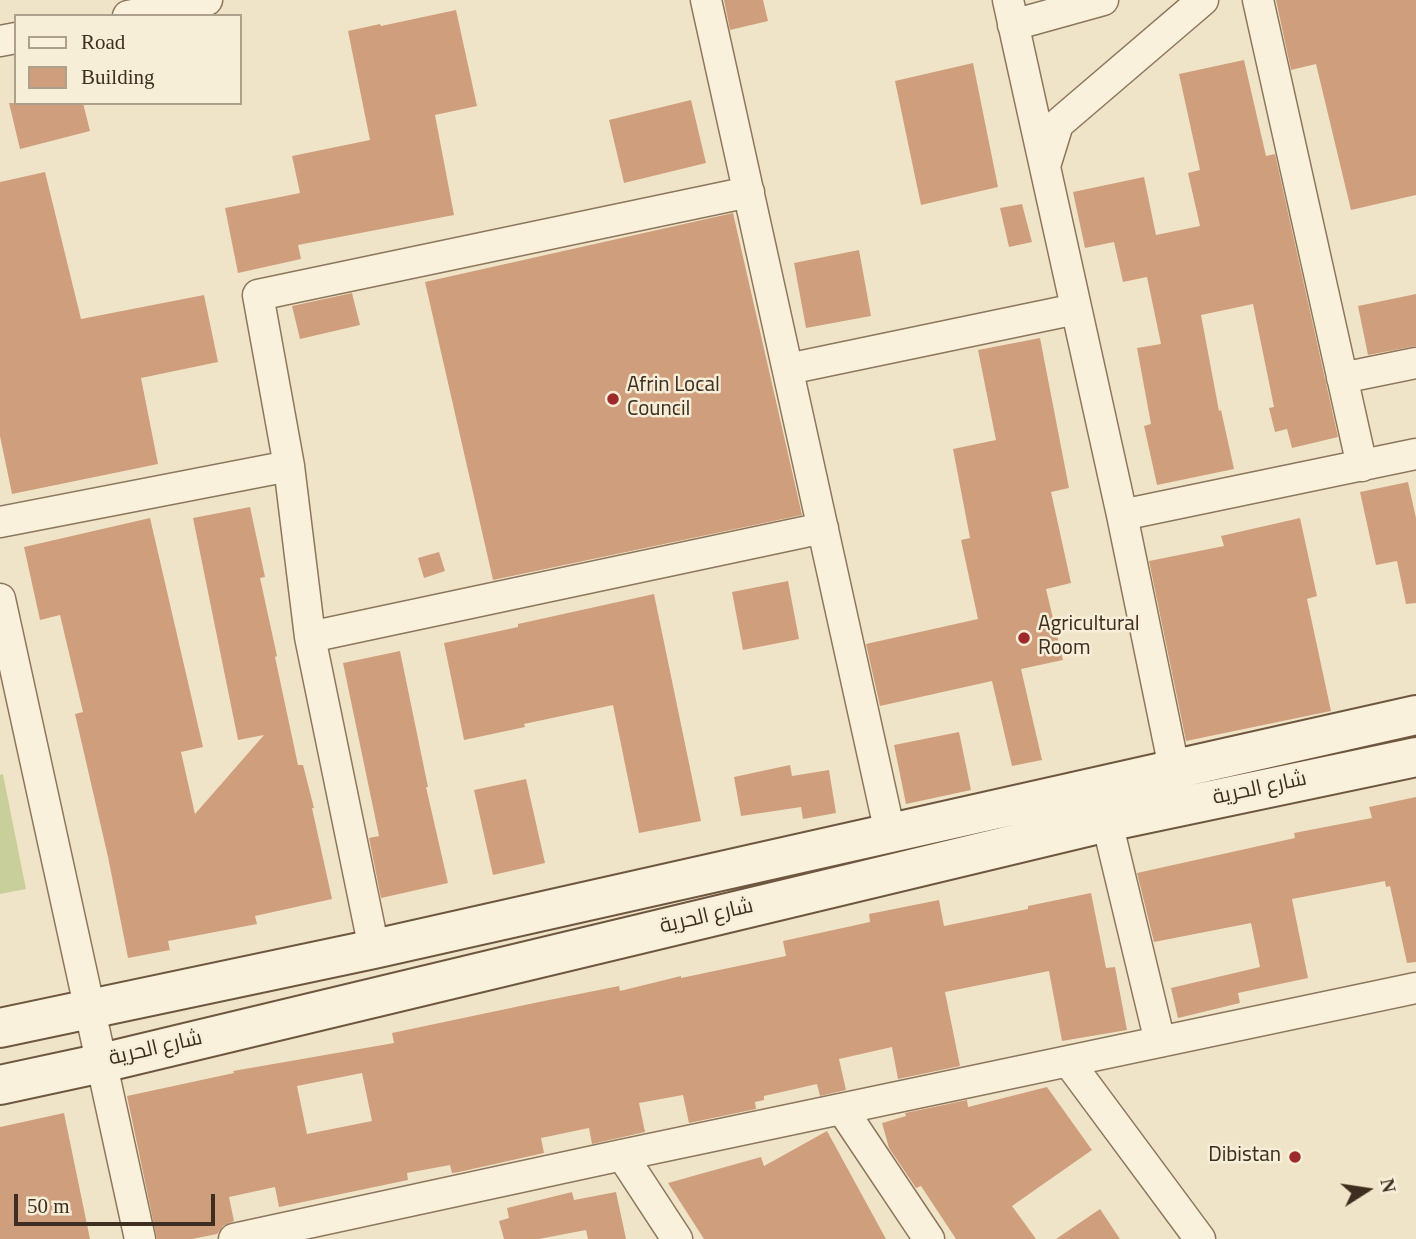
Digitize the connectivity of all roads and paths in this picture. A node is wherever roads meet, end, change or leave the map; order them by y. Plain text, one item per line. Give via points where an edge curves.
1 (207, 0) edge
2 (706, 0) edge
3 (1103, 0) edge
4 (1203, 0) edge
5 (1258, 0) edge
6 (1010, 12) edge
7 (138, 14) edge
8 (1045, 166) junction
9 (749, 192) junction
10 (1076, 309) junction
11 (1416, 363) edge
12 (788, 369) junction
13 (1342, 378) junction
14 (1416, 454) edge
15 (289, 466) junction
16 (1362, 466) junction
17 (1122, 515) junction
18 (0, 522) edge
19 (823, 528) junction
20 (0, 599) edge
21 (310, 637) junction
22 (1416, 715) edge
23 (1337, 733) junction
24 (1416, 757) edge
25 (1174, 768) junction
26 (1345, 772) junction
27 (1001, 808) junction
28 (1107, 822) junction
29 (890, 833) junction
30 (1009, 845) junction
31 (373, 949) junction
32 (1416, 988) edge
33 (90, 1008) junction
34 (0, 1028) edge
35 (1160, 1042) junction
36 (1068, 1062) junction
37 (102, 1063) junction
38 (0, 1085) edge
39 (842, 1109) junction
40 (622, 1155) junction
41 (338, 1228) edge
42 (140, 1239) edge
43 (234, 1239) edge
44 (677, 1239) edge
45 (929, 1239) edge
46 (1200, 1239) edge

1 - 7 street
2 - 9 street
3 - 6 street
4 - 8 street via 1058,124
5 - 13 street
6 - 8 street
8 - 10 street
9 - 12 street
9 - 15 street via 258,295
10 - 12 street
10 - 17 street
11 - 13 street
12 - 19 street
13 - 16 street
14 - 16 street
15 - 18 street
15 - 21 street
16 - 17 street
17 - 25 street
19 - 21 street
19 - 29 street
20 - 33 street
21 - 31 street
22 - 23 main road, شارع الحرية
23 - 25 main road, شارع الحرية
23 - 26 main road
24 - 26 main road, شارع الحرية
25 - 27 main road, شارع الحرية
26 - 28 main road, شارع الحرية
27 - 29 main road, شارع الحرية
27 - 30 main road
28 - 30 main road, شارع الحرية
28 - 35 street
29 - 31 main road, شارع الحرية
30 - 37 main road, شارع الحرية
31 - 33 main road, شارع الحرية
32 - 35 street
33 - 34 main road, شارع الحرية
33 - 37 street
35 - 36 street
36 - 39 street
36 - 46 street
37 - 38 main road, شارع الحرية
37 - 42 street
39 - 40 street
39 - 45 street
40 - 41 street
40 - 44 street
41 - 43 street

